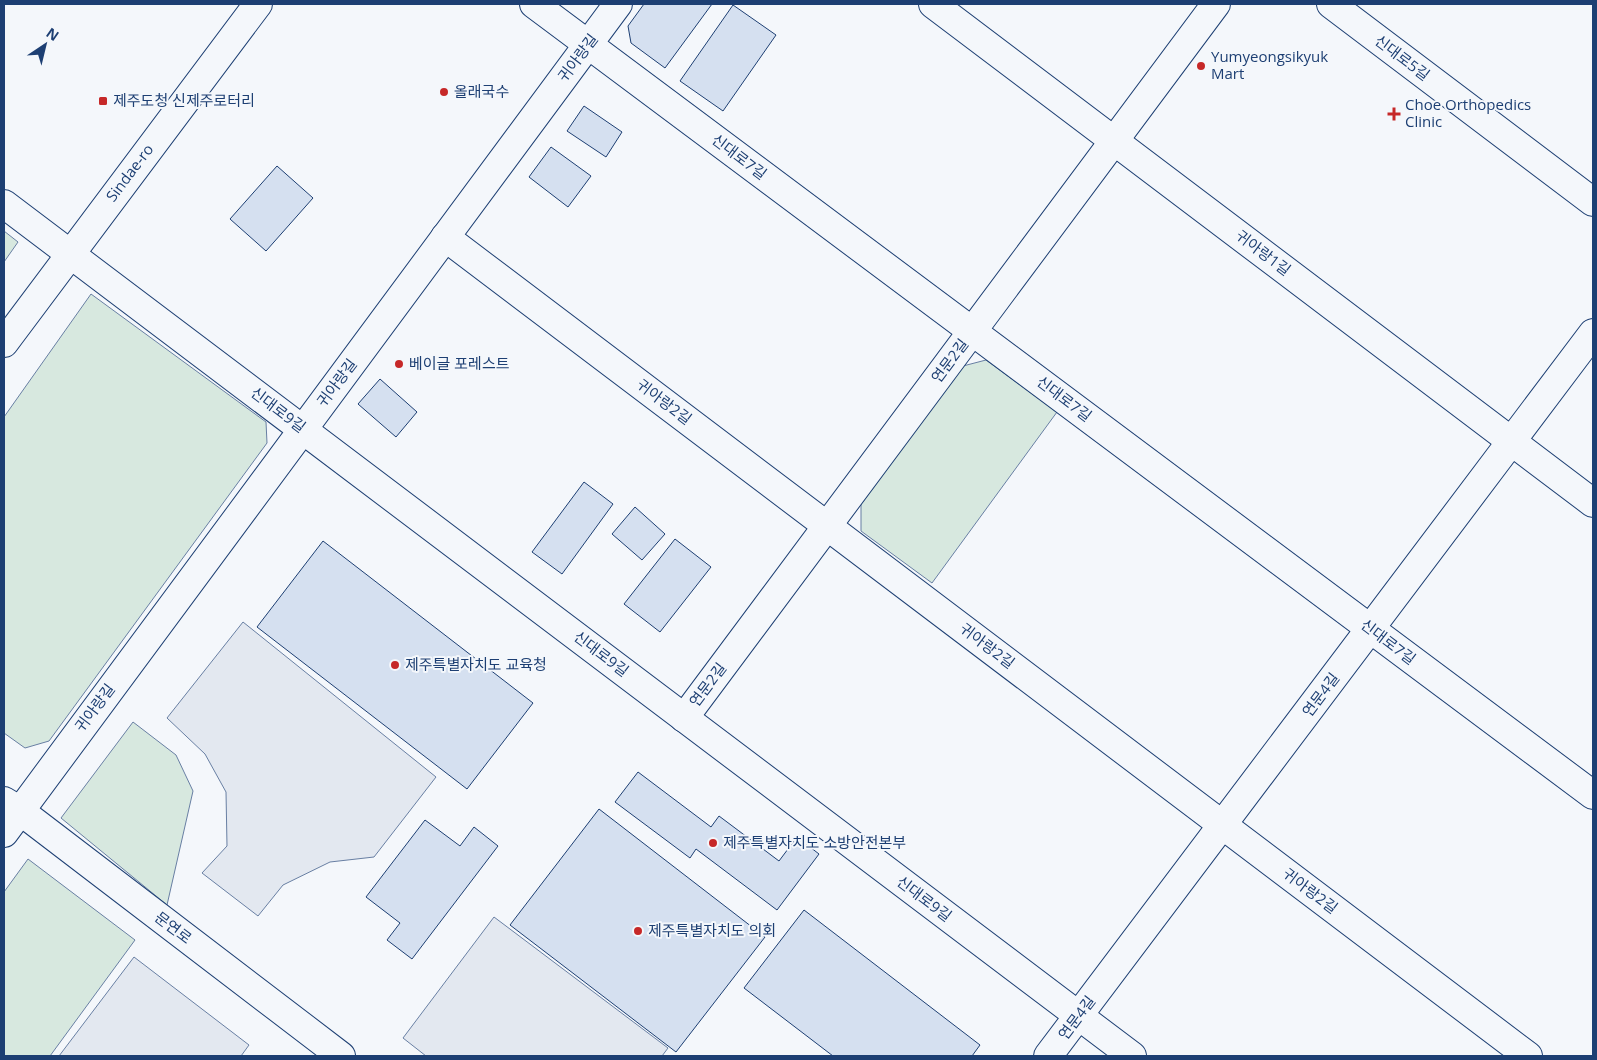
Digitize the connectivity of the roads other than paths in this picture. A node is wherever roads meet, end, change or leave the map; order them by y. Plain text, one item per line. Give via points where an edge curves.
1 (258, 4) edge
2 (534, 4) edge
3 (618, 4) edge
4 (933, 4) edge
5 (1216, 4) edge
6 (1331, 4) edge
7 (588, 44) junction
8 (1114, 141) junction
9 (1593, 202) edge
10 (4, 204) edge
11 (445, 237) junction
12 (70, 253) junction
13 (972, 331) junction
14 (1593, 334) edge
15 (4, 343) edge
16 (303, 428) junction
17 (1512, 441) junction
18 (1593, 503) edge
19 (828, 526) junction
20 (1371, 629) junction
21 (684, 718) junction
22 (1593, 795) edge
23 (11, 805) edge
24 (1223, 825) junction
25 (4, 833) edge
26 (1078, 1016) junction
27 (341, 1056) edge
28 (1048, 1056) edge
29 (1132, 1056) edge
30 (1528, 1056) edge

1 - 12 street, Sindae-ro
2 - 7 street, 신대로7길
3 - 7 street, 귀아랑길
4 - 8 street, 귀아랑1길
5 - 8 street, 연문2길
6 - 9 street, 신대로5길
7 - 11 street, 귀아랑길
7 - 13 street, 신대로7길
8 - 13 street, 연문2길
8 - 17 street, 귀아랑1길
10 - 12 street, 신대로9길
11 - 16 street, 귀아랑길
11 - 19 street, 귀아랑2길
12 - 15 street, Sindae-ro
12 - 16 street, 신대로9길
13 - 19 street, 연문2길
13 - 20 street, 신대로7길
14 - 17 street, 연문4길
16 - 21 street, 신대로9길
16 - 23 street, 귀아랑길
17 - 18 street, 귀아랑1길
17 - 20 street, 연문4길
19 - 21 street, 연문2길
19 - 24 street, 귀아랑2길
20 - 22 street, 신대로7길
20 - 24 street, 연문4길
21 - 26 street, 신대로9길
23 - 25 street, 귀아랑길
23 - 27 street, 문연로
24 - 26 street, 연문4길
24 - 30 street, 귀아랑2길
26 - 28 street, 연문4길
26 - 29 street, 신대로9길

